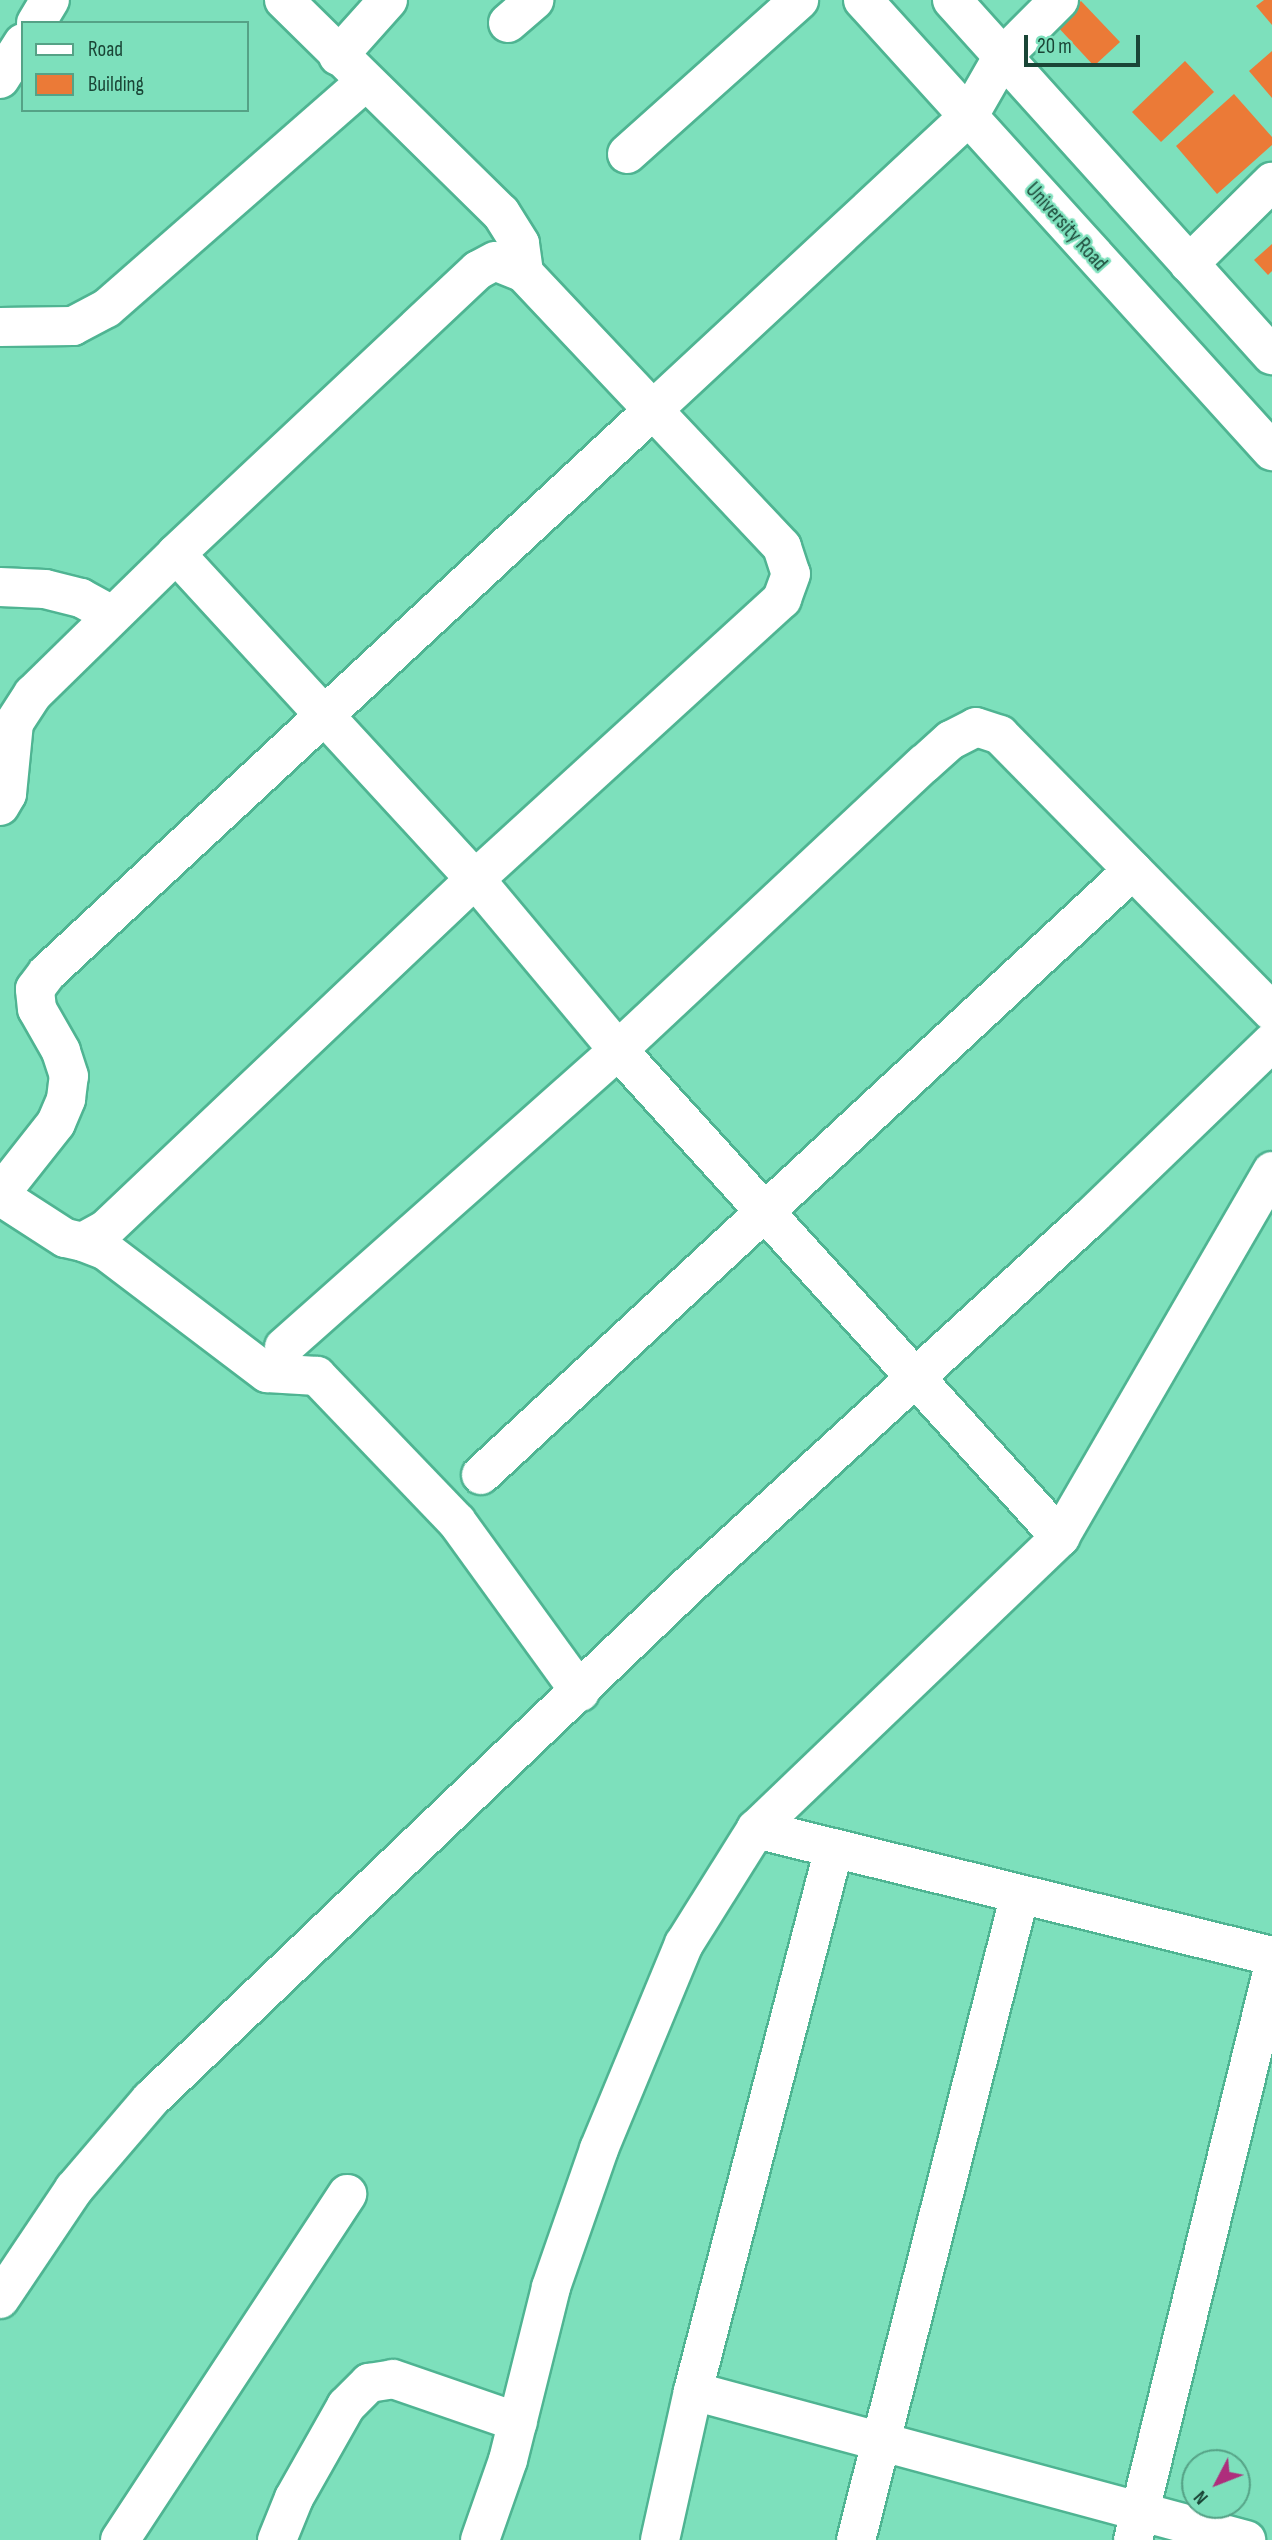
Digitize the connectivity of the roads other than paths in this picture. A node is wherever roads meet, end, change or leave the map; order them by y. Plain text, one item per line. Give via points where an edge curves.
1 (50, 0) edge
2 (284, 0) edge
3 (388, 0) edge
4 (799, 0) edge
5 (863, 0) edge
6 (952, 0) edge
7 (1059, 0) edge
8 (37, 21) edge
9 (21, 46) edge
10 (338, 56) junction
11 (1003, 56) junction
12 (0, 79) edge
13 (364, 83) junction
14 (968, 117) junction
15 (627, 154) dead end
16 (1272, 182) edge
17 (1189, 264) junction
18 (524, 273) junction
19 (0, 327) edge
20 (1272, 355) edge
21 (653, 411) junction
22 (1272, 451) edge
23 (176, 554) junction
24 (0, 587) edge
25 (112, 615) junction
26 (323, 718) junction
27 (0, 806) edge
28 (1133, 870) junction
29 (475, 879) junction
30 (1272, 1012) edge
31 (1272, 1042) edge
32 (618, 1050) junction
33 (1272, 1171) edge
34 (0, 1195) edge
35 (765, 1211) junction
36 (83, 1242) junction
37 (284, 1347) dead end
38 (915, 1375) junction
39 (481, 1475) dead end
40 (1060, 1537) junction
41 (580, 1692) junction
42 (756, 1829) junction
43 (834, 1848) junction
44 (1020, 1894) junction
45 (1272, 1956) edge
46 (1272, 1972) edge
47 (347, 2194) dead end
48 (0, 2299) edge
49 (693, 2391) junction
50 (517, 2422) junction
51 (880, 2442) junction
52 (1137, 2527) edge
53 (120, 2540) edge
54 (277, 2540) edge
55 (480, 2540) edge
56 (660, 2540) edge
57 (856, 2540) edge
58 (1246, 2540) edge

1 - 8 street
2 - 10 street
3 - 10 street
4 - 15 street
5 - 14 street, University Road
6 - 11 street
7 - 11 street
9 - 12 street
10 - 13 street
11 - 14 street
11 - 17 street
13 - 18 street via 501,213 520,244
13 - 19 street via 107,308 73,326
14 - 21 street
14 - 22 street, University Road
16 - 17 street
17 - 20 street
18 - 21 street
18 - 23 street via 495,261 478,270
21 - 26 street
21 - 29 street via 782,547 791,574 782,598
23 - 25 street
23 - 26 street
24 - 25 street via 45,589 81,598
25 - 27 street via 33,694 14,723 8,793
26 - 29 street
26 - 34 street via 34,989 37,1009 61,1051 69,1076 66,1099 55,1123
28 - 30 street
28 - 32 street via 1000,735 976,727 951,740 924,764
28 - 35 street
29 - 32 street
29 - 36 street via 106,1229
31 - 38 street via 1092,1216
32 - 35 street
32 - 37 street
33 - 40 street
34 - 36 street via 65,1238
35 - 38 street
35 - 39 street
36 - 41 street via 106,1251 267,1373 317,1376 457,1522
38 - 40 street
38 - 41 street
40 - 42 street
41 - 48 street via 151,2099 75,2189
42 - 43 street
42 - 50 street via 684,1944 599,2149 551,2287
43 - 44 street
43 - 49 street
44 - 45 street
44 - 51 street
46 - 52 street
47 - 53 street
49 - 51 street
49 - 56 street
50 - 54 street via 393,2379 369,2383 346,2406 294,2498
50 - 55 street
51 - 52 street
51 - 57 street
52 - 58 street

